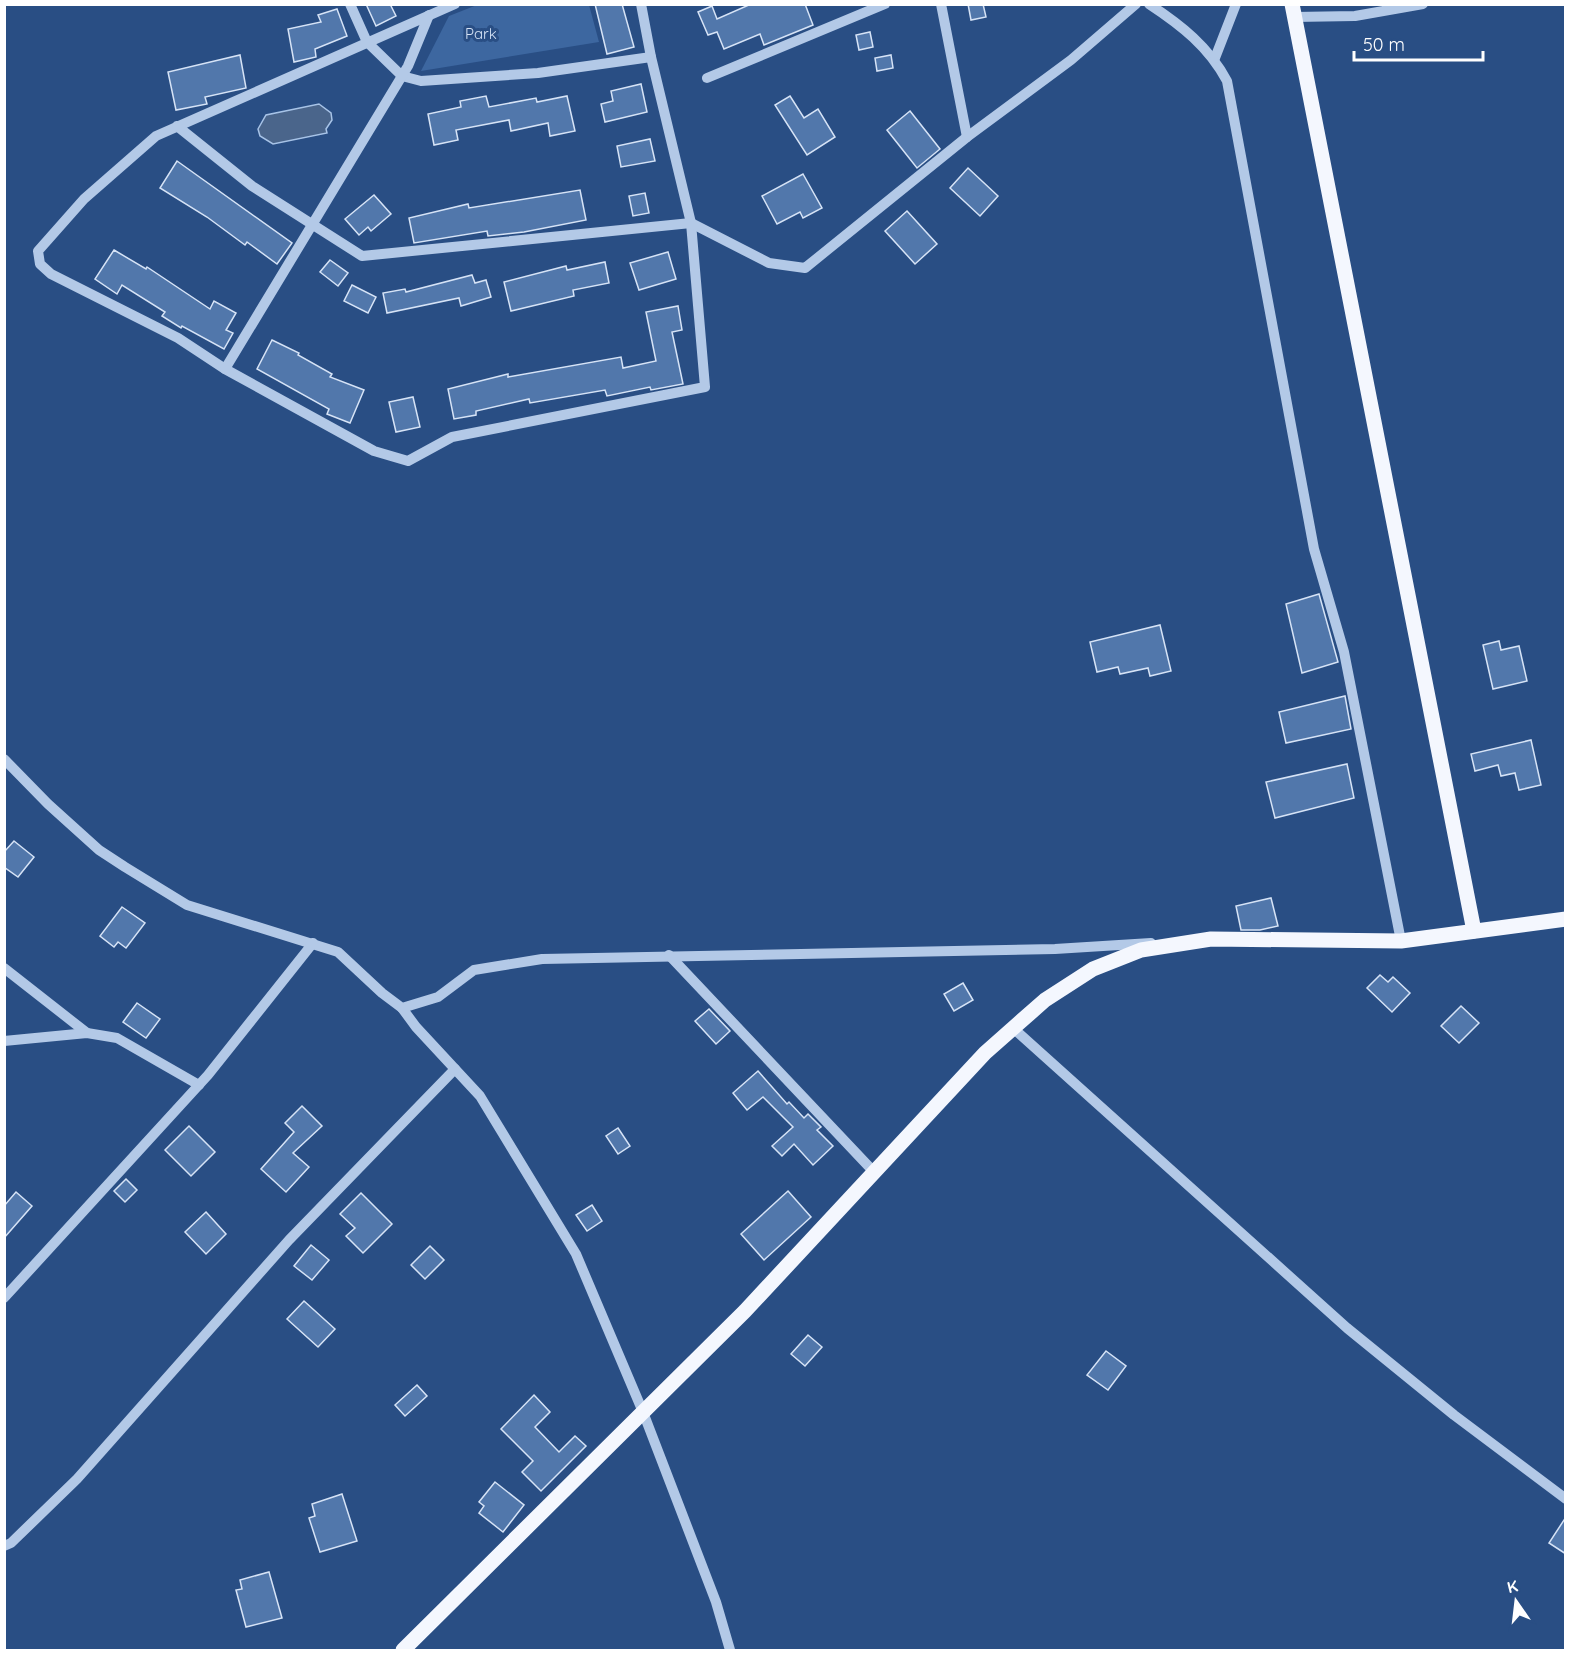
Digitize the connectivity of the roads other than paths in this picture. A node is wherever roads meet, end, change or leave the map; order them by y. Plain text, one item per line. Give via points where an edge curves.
1 (350, 4) edge
2 (455, 4) edge
3 (641, 4) edge
4 (885, 4) edge
5 (941, 4) edge
6 (1136, 4) edge
7 (1149, 4) edge
8 (1236, 4) edge
9 (1423, 4) edge
10 (1293, 10) edge
11 (429, 15) junction
12 (367, 42) junction
13 (651, 57) junction
14 (1215, 58) junction
15 (402, 76) junction
16 (706, 78) dead end
17 (177, 126) junction
18 (967, 137) junction
19 (691, 223) junction
20 (314, 224) junction
21 (225, 369) junction
22 (4, 759) edge
23 (1566, 919) edge
24 (1474, 931) junction
25 (1211, 939) junction
26 (1401, 941) junction
27 (312, 943) junction
28 (669, 955) junction
29 (4, 968) edge
30 (402, 1008) junction
31 (1013, 1028) junction
32 (87, 1033) junction
33 (4, 1041) edge
34 (455, 1069) junction
35 (199, 1085) junction
36 (874, 1172) junction
37 (4, 1298) edge
38 (643, 1412) junction
39 (1566, 1500) edge
40 (4, 1546) edge
41 (403, 1650) edge
42 (730, 1650) edge

1 - 12 street
2 - 11 street
3 - 13 street
4 - 16 street
5 - 18 street
6 - 18 street via 1071,60
7 - 14 street
8 - 14 street
9 - 10 street via 1355,16
10 - 24 main road
11 - 12 street
11 - 15 street
12 - 15 street
12 - 17 street
13 - 15 street via 538,73 421,81
13 - 19 street
14 - 26 street via 1227,81 1314,549 1344,652
15 - 20 street
17 - 20 street via 252,186
17 - 21 street via 156,136 84,199 38,251 40,264 51,274 178,338
18 - 19 street via 805,267 769,263
19 - 20 street via 362,256
19 - 21 street via 705,387 452,437 408,461 374,451
20 - 21 street
22 - 27 street via 99,850 187,905
23 - 24 main road
24 - 26 main road
25 - 26 main road
25 - 28 street via 1055,949
25 - 31 main road via 1141,950 1093,969 1044,1000
27 - 30 street via 338,952
27 - 35 street
28 - 30 street via 542,959 474,970 438,997
28 - 36 street
29 - 32 street
30 - 34 street
31 - 36 main road
31 - 39 street via 1347,1328
32 - 33 street
32 - 35 street via 117,1038
34 - 38 street via 480,1096 576,1254
34 - 40 street via 289,1240 77,1479
35 - 37 street
36 - 38 main road via 745,1311
38 - 41 main road
38 - 42 street via 716,1602

